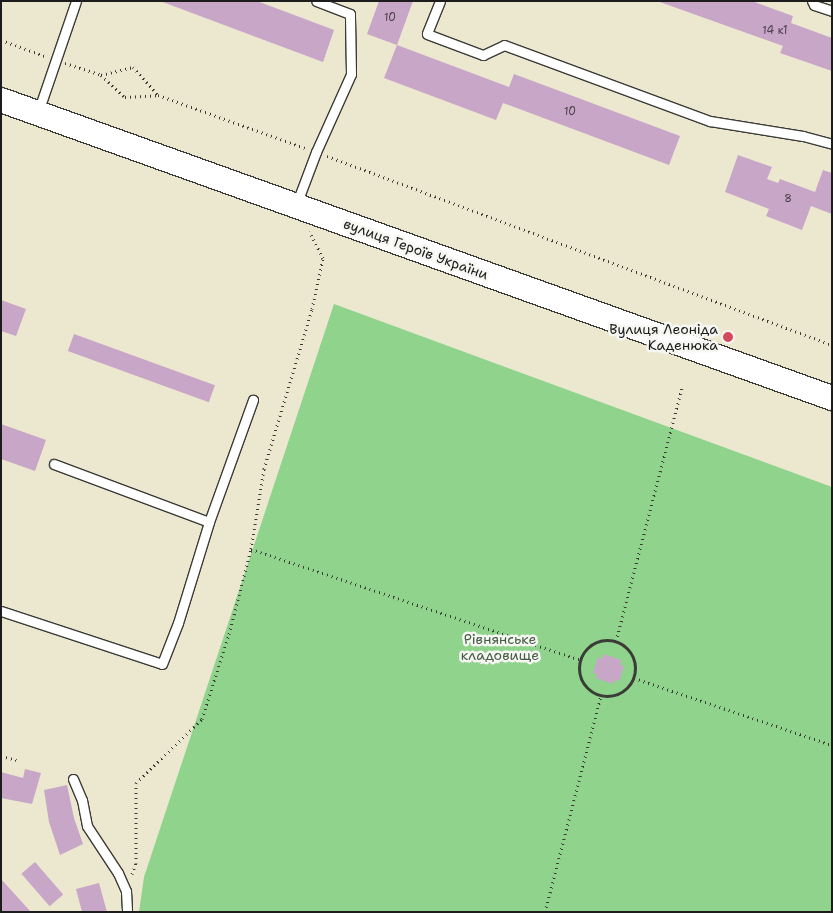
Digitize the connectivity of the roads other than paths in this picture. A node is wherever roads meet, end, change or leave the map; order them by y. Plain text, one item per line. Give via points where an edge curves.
1 (76, 1) edge
2 (316, 1) edge
3 (440, 1) edge
4 (812, 1) edge
5 (832, 11) edge
6 (1, 100) edge
7 (37, 112) junction
8 (832, 144) edge
9 (296, 205) junction
10 (832, 398) edge
11 (253, 400) dead end
12 (54, 464) dead end
13 (208, 522) junction
14 (1, 611) edge
15 (73, 779) dead end
16 (127, 912) edge

1 - 7 lane
2 - 9 lane via 350,14 352,74
3 - 8 lane via 427,34 483,55 504,45 710,121
4 - 5 lane via 814,5
6 - 7 main road, вулиця Героїв України
7 - 9 main road, вулиця Героїв України
9 - 10 main road, вулиця Героїв України
11 - 13 lane
12 - 13 lane
13 - 14 lane via 178,623 162,664
15 - 16 lane via 82,800 87,826 126,891

